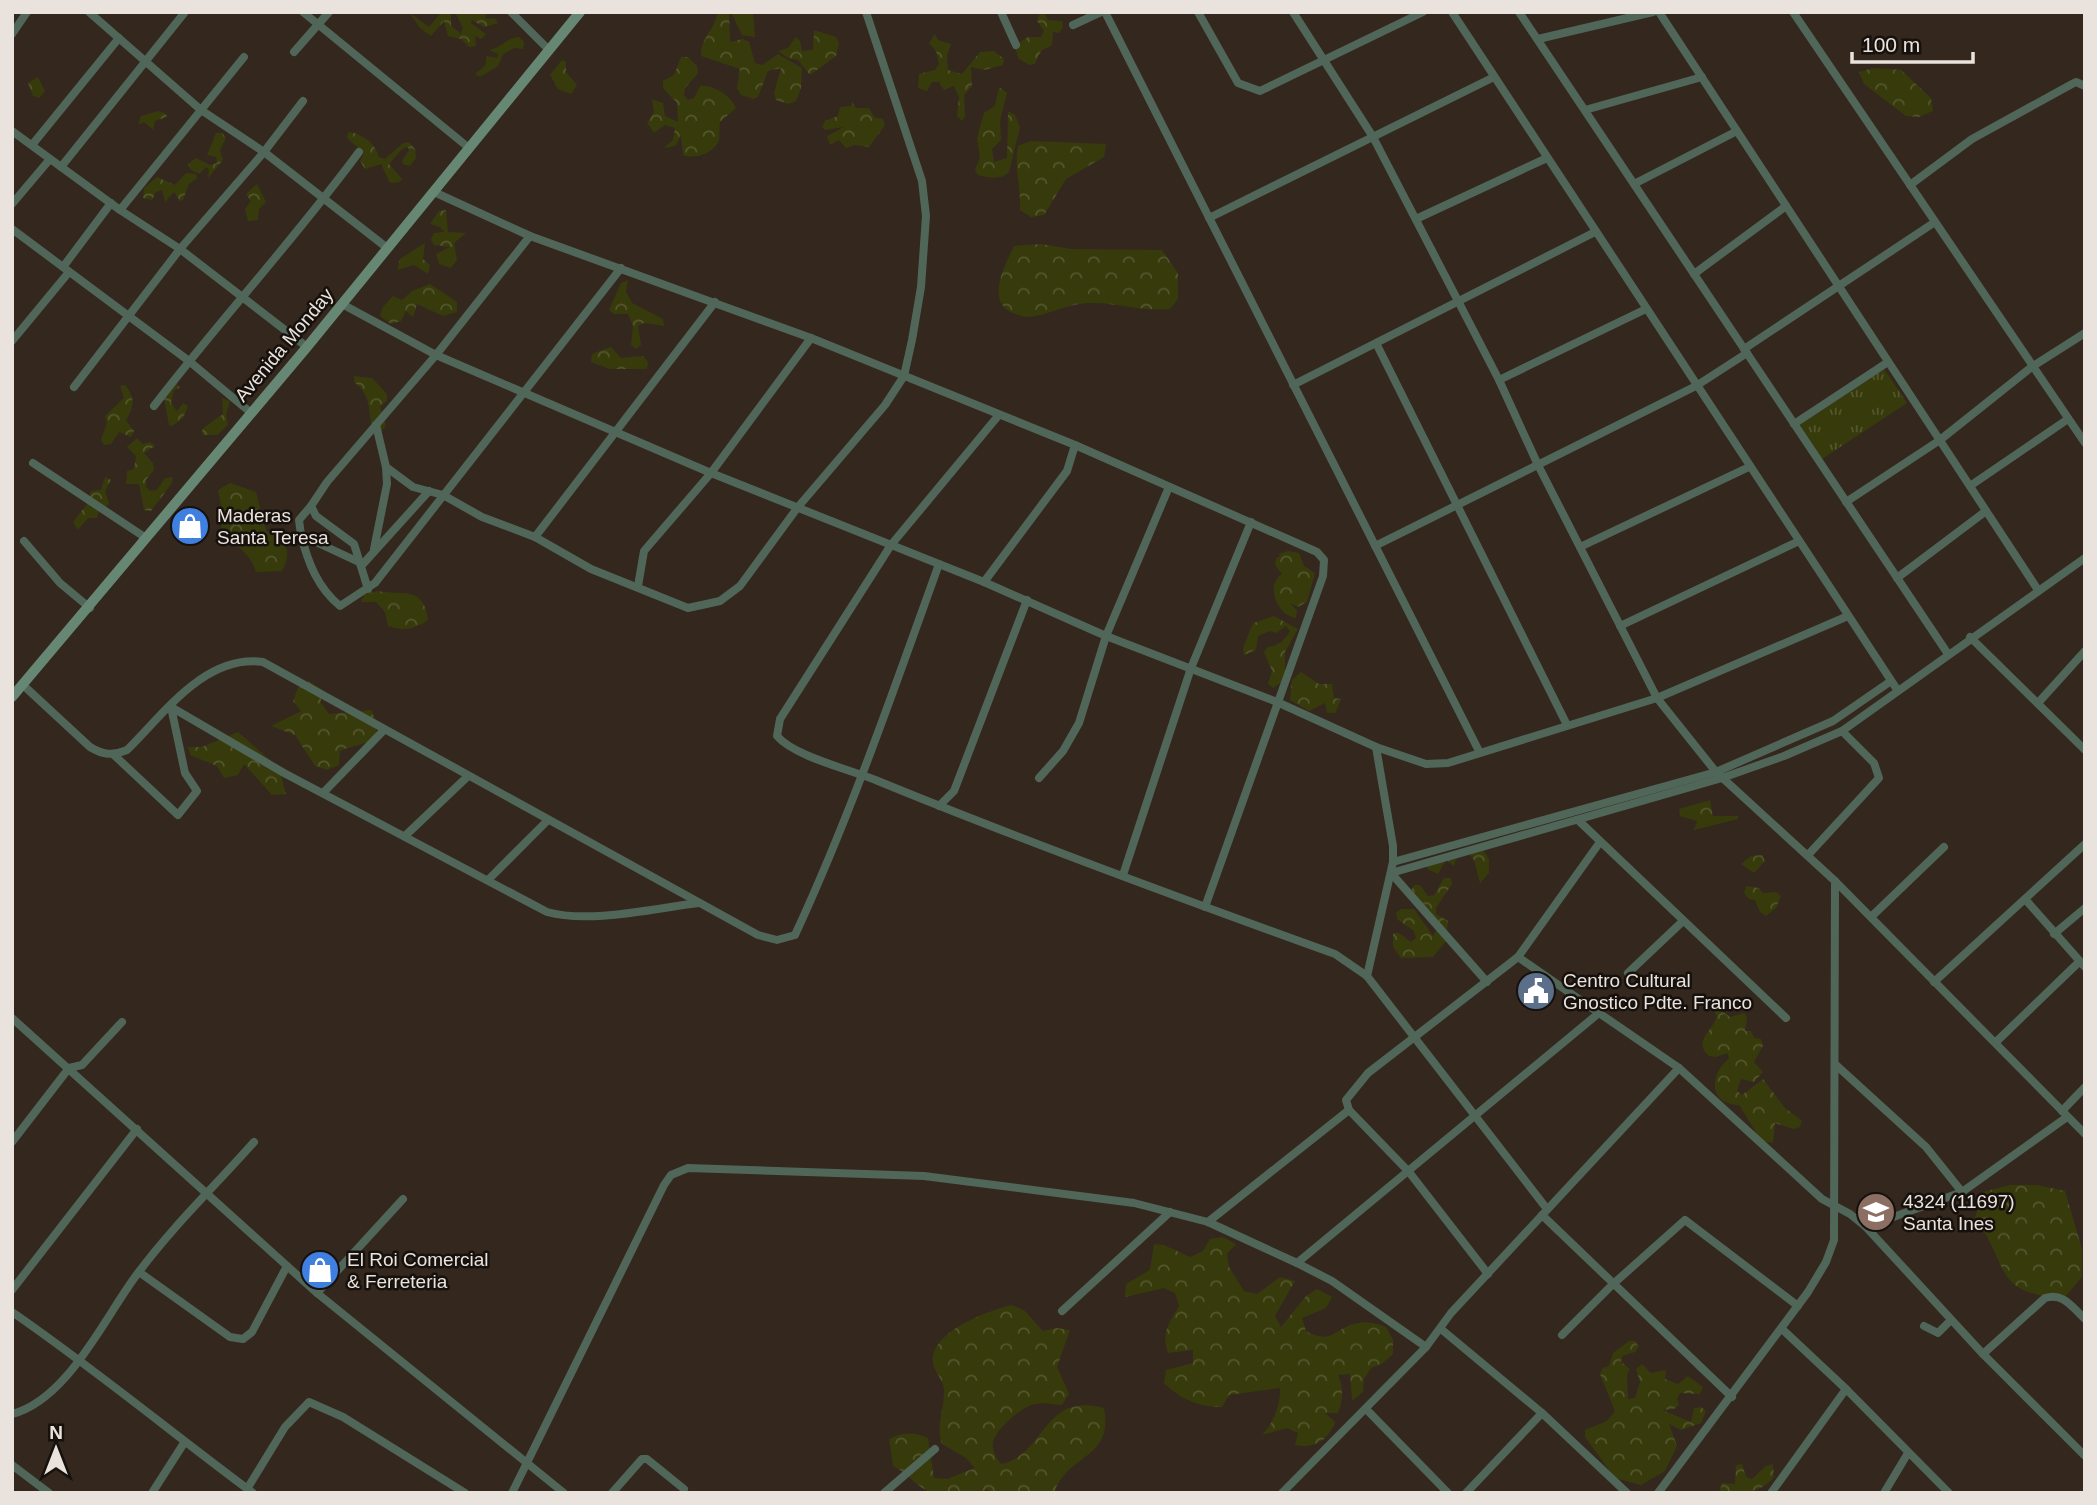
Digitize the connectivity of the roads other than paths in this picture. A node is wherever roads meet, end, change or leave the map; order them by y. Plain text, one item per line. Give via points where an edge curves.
1 (27, 12) edge
2 (185, 12) edge
3 (303, 12) edge
4 (329, 12) edge
5 (511, 12) edge
6 (580, 12) edge
7 (866, 12) edge
8 (1001, 12) edge
9 (1103, 12) edge
10 (1198, 12) edge
11 (1293, 12) edge
12 (1423, 12) edge
13 (1452, 12) edge
14 (1520, 12) edge
15 (1653, 12) edge
16 (1659, 12) edge
17 (1793, 12) edge
18 (91, 13) edge
19 (1406, 16) edge
20 (319, 24) junction
21 (1073, 25) dead end
22 (12, 34) edge
23 (119, 38) junction
24 (1538, 39) junction
25 (1016, 45) dead end
26 (549, 50) junction
27 (294, 52) dead end
28 (244, 57) dead end
29 (1323, 60) junction
30 (147, 61) junction
31 (1494, 77) junction
32 (1702, 77) junction
33 (2085, 86) edge
34 (303, 101) dead end
35 (201, 110) junction
36 (1585, 110) junction
37 (12, 131) edge
38 (1737, 131) junction
39 (1373, 137) junction
40 (32, 145) junction
41 (469, 148) junction
42 (264, 152) junction
43 (359, 152) dead end
44 (1547, 158) junction
45 (50, 159) junction
46 (61, 167) junction
47 (1634, 184) junction
48 (1910, 185) junction
49 (433, 192) junction
50 (325, 198) junction
51 (111, 203) junction
52 (12, 204) edge
53 (1786, 206) junction
54 (120, 210) junction
55 (1209, 218) junction
56 (1416, 219) junction
57 (1935, 222) junction
58 (12, 229) edge
59 (1595, 232) junction
60 (530, 236) junction
61 (386, 247) junction
62 (180, 249) junction
63 (621, 268) junction
64 (66, 270) junction
65 (1694, 274) junction
66 (1838, 285) junction
67 (241, 295) junction
68 (1458, 301) junction
69 (715, 302) junction
70 (342, 304) junction
71 (1646, 309) junction
72 (127, 316) junction
73 (2085, 333) edge
74 (811, 338) junction
75 (12, 341) edge
76 (1376, 342) junction
77 (307, 346) junction
78 (1746, 351) junction
79 (436, 355) junction
80 (189, 361) junction
81 (1888, 362) junction
82 (2033, 366) junction
83 (904, 376) junction
84 (1499, 380) junction
85 (1293, 385) junction
86 (1696, 386) junction
87 (74, 387) dead end
88 (523, 392) junction
89 (155, 406) dead end
90 (250, 412) junction
91 (998, 416) junction
92 (2068, 419) junction
93 (1794, 424) junction
94 (376, 425) junction
95 (615, 431) junction
96 (1940, 440) junction
97 (2085, 443) edge
98 (1075, 445) junction
99 (33, 463) dead end
100 (1538, 465) junction
101 (386, 467) junction
102 (1749, 467) junction
103 (710, 473) junction
104 (1970, 486) junction
105 (1169, 487) junction
106 (429, 491) junction
107 (443, 495) junction
108 (1846, 502) junction
109 (1457, 505) junction
110 (311, 506) junction
111 (798, 507) junction
112 (1986, 511) junction
113 (1251, 522) junction
114 (301, 536) junction
115 (534, 537) junction
116 (146, 538) junction
117 (24, 541) dead end
118 (1797, 542) junction
119 (891, 545) junction
120 (1375, 546) junction
121 (1580, 547) junction
122 (374, 551) junction
123 (2085, 558) edge
124 (363, 564) junction
125 (939, 564) junction
126 (1897, 578) junction
127 (984, 582) junction
128 (638, 586) junction
129 (368, 589) junction
130 (2038, 590) junction
131 (1027, 600) junction
132 (90, 608) junction
133 (1848, 616) junction
134 (1620, 626) junction
135 (1106, 636) junction
136 (1970, 637) junction
137 (2085, 651) edge
138 (1948, 654) junction
139 (1191, 668) junction
140 (1891, 681) junction
141 (23, 685) junction
142 (1898, 691) junction
143 (12, 697) edge
144 (1657, 698) junction
145 (1277, 702) junction
146 (2038, 704) junction
147 (171, 707) junction
148 (1567, 725) junction
149 (384, 730) junction
150 (1842, 731) junction
151 (1376, 747) junction
152 (2085, 750) edge
153 (1480, 753) junction
154 (114, 755) junction
155 (864, 775) junction
156 (1719, 775) junction
157 (467, 777) junction
158 (1039, 778) dead end
159 (323, 793) junction
160 (939, 806) junction
161 (1578, 820) junction
162 (548, 821) junction
163 (406, 835) junction
164 (1600, 842) junction
165 (2085, 844) edge
166 (1944, 847) dead end
167 (1808, 855) junction
168 (1393, 862) junction
169 (1391, 873) junction
170 (1123, 875) junction
171 (488, 880) junction
172 (1835, 881) junction
173 (2025, 899) junction
174 (700, 903) junction
175 (1205, 907) junction
176 (2085, 908) edge
177 (1871, 917) junction
178 (1683, 921) junction
179 (2054, 934) junction
180 (1518, 957) junction
181 (2082, 964) edge
182 (1628, 974) dead end
183 (1367, 976) junction
184 (1487, 982) junction
185 (1934, 982) junction
186 (1599, 1013) junction
187 (12, 1018) edge
188 (1786, 1018) dead end
189 (122, 1022) dead end
190 (1416, 1036) junction
191 (1996, 1042) junction
192 (1836, 1065) junction
193 (69, 1068) junction
194 (1679, 1068) junction
195 (2085, 1087) edge
196 (1349, 1110) junction
197 (2064, 1114) junction
198 (1476, 1115) junction
199 (137, 1129) junction
200 (2085, 1134) edge
201 (12, 1142) edge
202 (254, 1142) dead end
203 (1409, 1172) junction
204 (1962, 1192) junction
205 (208, 1194) junction
206 (402, 1199) dead end
207 (1836, 1207) junction
208 (1545, 1212) junction
209 (1170, 1213) junction
210 (1208, 1222) junction
211 (1866, 1227) junction
212 (1297, 1263) junction
213 (287, 1266) junction
214 (139, 1272) junction
215 (1488, 1274) junction
216 (1612, 1285) junction
217 (12, 1290) edge
218 (317, 1293) junction
219 (1798, 1306) junction
220 (1062, 1311) dead end
221 (12, 1312) edge
222 (2085, 1318) edge
223 (1951, 1320) junction
224 (1924, 1326) dead end
225 (1441, 1329) junction
226 (1782, 1329) junction
227 (1562, 1335) dead end
228 (1426, 1347) junction
229 (1983, 1354) junction
230 (79, 1359) junction
231 (1846, 1389) junction
232 (1732, 1397) junction
233 (1366, 1409) junction
234 (1542, 1413) junction
235 (12, 1414) edge
236 (184, 1443) junction
237 (935, 1449) dead end
238 (1908, 1453) junction
239 (2085, 1456) edge
240 (526, 1463) junction
241 (12, 1465) edge
242 (684, 1489) dead end
243 (250, 1491) edge
244 (49, 1493) edge
245 (152, 1493) edge
246 (465, 1493) edge
247 (512, 1493) edge
248 (564, 1493) edge
249 (611, 1493) edge
250 (884, 1493) edge
251 (1282, 1493) edge
252 (1448, 1493) edge
253 (1466, 1493) edge
254 (1627, 1493) edge
255 (1658, 1493) edge
256 (1771, 1493) edge
257 (1884, 1493) edge
258 (1949, 1493) edge

1 - 22 street
2 - 30 street
3 - 20 street
4 - 20 street
5 - 26 street
6 - 26 main road, Avenida Monday
7 - 83 street via 922,181 926,216 921,288
8 - 25 street
9 - 21 street
9 - 55 street
10 - 29 street via 1238,83 1248,89 1270,89
11 - 29 street
12 - 19 street
13 - 31 street
14 - 24 street
15 - 24 street
16 - 32 street
17 - 48 street
18 - 23 street
19 - 29 street
20 - 27 street
20 - 41 street
23 - 30 street
23 - 40 street
24 - 36 street
26 - 41 main road, Avenida Monday
28 - 35 street
29 - 39 street
30 - 35 street
30 - 46 street
31 - 39 street
31 - 44 street
32 - 36 street
32 - 38 street
33 - 48 street via 2076,82 1986,131
34 - 42 street
35 - 42 street
35 - 54 street
36 - 47 street
37 - 40 street
38 - 47 street
38 - 53 street
39 - 55 street
39 - 56 street
40 - 45 street
41 - 49 main road, Avenida Monday
42 - 50 street
42 - 62 street
43 - 50 street
44 - 56 street
44 - 59 street
45 - 46 street
45 - 52 street
46 - 51 street
47 - 65 street
48 - 57 street
49 - 60 street
49 - 61 main road, Avenida Monday
50 - 61 street
50 - 67 street
51 - 54 street
51 - 64 street
53 - 65 street
53 - 66 street
54 - 62 street
55 - 85 street
56 - 68 street
57 - 66 street
57 - 82 street
58 - 64 street
59 - 68 street
59 - 71 street
60 - 63 street
60 - 79 street
61 - 70 main road, Avenida Monday
62 - 67 street
62 - 72 street
63 - 69 street
63 - 88 street
64 - 72 street
64 - 75 street
65 - 78 street
66 - 78 street
66 - 81 street
67 - 77 street
67 - 80 street
68 - 76 street
68 - 84 street
69 - 74 street
69 - 95 street
70 - 77 main road, Avenida Monday
70 - 79 street
71 - 84 street
71 - 86 street
72 - 80 street
72 - 87 street
73 - 82 street
74 - 83 street
74 - 103 street
76 - 85 street
76 - 109 street
77 - 90 main road, Avenida Monday
78 - 86 street
78 - 93 street
79 - 88 street
79 - 94 street
80 - 89 street
80 - 90 street
81 - 93 street
81 - 96 street
82 - 92 street
82 - 96 street
83 - 91 street
83 - 111 street
84 - 100 street
85 - 120 street
86 - 100 street
86 - 102 street
88 - 95 street
88 - 107 street
90 - 116 main road, Avenida Monday
91 - 98 street
91 - 119 street
92 - 97 street
92 - 104 street
93 - 108 street
94 - 101 street
94 - 110 street
95 - 103 street
95 - 115 street
96 - 104 street
96 - 108 street
98 - 105 street
98 - 127 street via 1068,471
99 - 116 street
100 - 109 street
100 - 121 street
101 - 106 street via 413,487
101 - 122 street via 385,503
102 - 118 street
102 - 121 street
103 - 111 street
103 - 128 street via 644,551
104 - 112 street
105 - 113 street
105 - 135 street
106 - 107 street
106 - 122 street
107 - 115 street via 482,517
107 - 129 street
108 - 126 street
109 - 120 street
109 - 148 street
110 - 114 street via 299,520
110 - 124 street via 316,516 354,544
111 - 119 street
111 - 128 street via 740,586 720,601 688,608
112 - 126 street
112 - 130 street
113 - 139 street
113 - 145 street via 1306,545 1324,560 1323,576
114 - 124 street
114 - 129 street via 324,593 340,607
115 - 128 street via 591,569
116 - 132 main road, Avenida Monday
117 - 132 street via 60,583
118 - 133 street
118 - 134 street
119 - 125 street
119 - 155 street via 777,728 782,742
120 - 153 street
121 - 134 street
122 - 124 street
123 - 130 street
124 - 129 street
125 - 127 street
125 - 155 street
126 - 138 street
127 - 131 street
130 - 136 street
131 - 135 street
131 - 160 street via 954,792
132 - 141 main road, Avenida Monday
133 - 140 street
133 - 144 street
134 - 144 street
135 - 139 street
135 - 158 street via 1079,723 1063,751
136 - 138 street
136 - 146 street
137 - 146 street
138 - 142 street
139 - 145 street
139 - 170 street
140 - 142 street
140 - 156 street via 1833,721
141 - 143 main road, Avenida Monday
141 - 154 street via 90,747
142 - 150 street
144 - 148 street
144 - 156 street
145 - 151 street
145 - 175 street
146 - 152 street
147 - 149 street via 202,676 253,660
147 - 154 street via 127,750
147 - 154 street via 185,773 197,791 178,815
147 - 159 street
148 - 153 street
149 - 157 street
149 - 159 street
150 - 156 street via 1784,756
150 - 167 street via 1874,763 1879,778
151 - 153 street via 1426,764
151 - 168 street
155 - 160 street
155 - 174 street via 795,935 769,939
156 - 161 street
156 - 167 street
156 - 168 street
157 - 162 street
157 - 163 street
159 - 163 street
160 - 170 street
161 - 164 street
161 - 169 street
162 - 171 street
162 - 174 street
163 - 171 street
164 - 178 street
164 - 180 street
165 - 173 street
166 - 177 street
167 - 172 street
168 - 169 street
169 - 183 street
169 - 184 street
170 - 175 street
171 - 174 street via 563,916
172 - 177 street
172 - 192 street
173 - 179 street
173 - 185 street
175 - 183 street via 1335,954
176 - 179 street
177 - 185 street
178 - 182 street
178 - 188 street
179 - 181 street
180 - 184 street
180 - 186 street
181 - 191 street
183 - 190 street
184 - 190 street
185 - 191 street
186 - 194 street
186 - 198 street
187 - 193 street
189 - 193 street via 82,1065
190 - 196 street via 1367,1073 1347,1095
190 - 198 street
191 - 197 street
192 - 204 street via 1926,1147
192 - 207 street
193 - 199 street
193 - 201 street
194 - 207 street
194 - 208 street
195 - 197 street
196 - 203 street
196 - 210 street
197 - 200 street
197 - 204 street
198 - 203 street
198 - 208 street
199 - 205 street
199 - 217 street
202 - 205 street
203 - 212 street
203 - 215 street
204 - 211 street
205 - 213 street
205 - 214 street
206 - 218 street
207 - 211 street
207 - 219 street via 1834,1240 1826,1262
208 - 215 street
208 - 216 street
209 - 210 street
209 - 220 street
209 - 240 street via 1134,1203 924,1176 679,1170 664,1185
210 - 212 street
211 - 223 street
212 - 228 street via 1332,1281
213 - 214 street via 252,1332 243,1339 230,1337
213 - 218 street
214 - 230 street
215 - 225 street
216 - 219 street via 1685,1220
216 - 227 street
216 - 232 street
218 - 240 street
219 - 226 street
221 - 230 street
222 - 229 street via 2063,1298 2045,1298
223 - 224 street via 1938,1333
223 - 229 street
225 - 228 street
225 - 234 street
226 - 231 street
226 - 232 street
228 - 233 street
229 - 239 street
230 - 235 street via 53,1391
230 - 236 street
231 - 238 street
231 - 256 street
232 - 255 street
233 - 251 street
233 - 252 street
234 - 253 street
234 - 254 street
236 - 243 street
236 - 245 street
237 - 250 street
238 - 257 street
238 - 258 street
240 - 247 street
240 - 248 street
241 - 244 street
242 - 249 street via 642,1459
243 - 246 street via 285,1427 309,1402 343,1417

